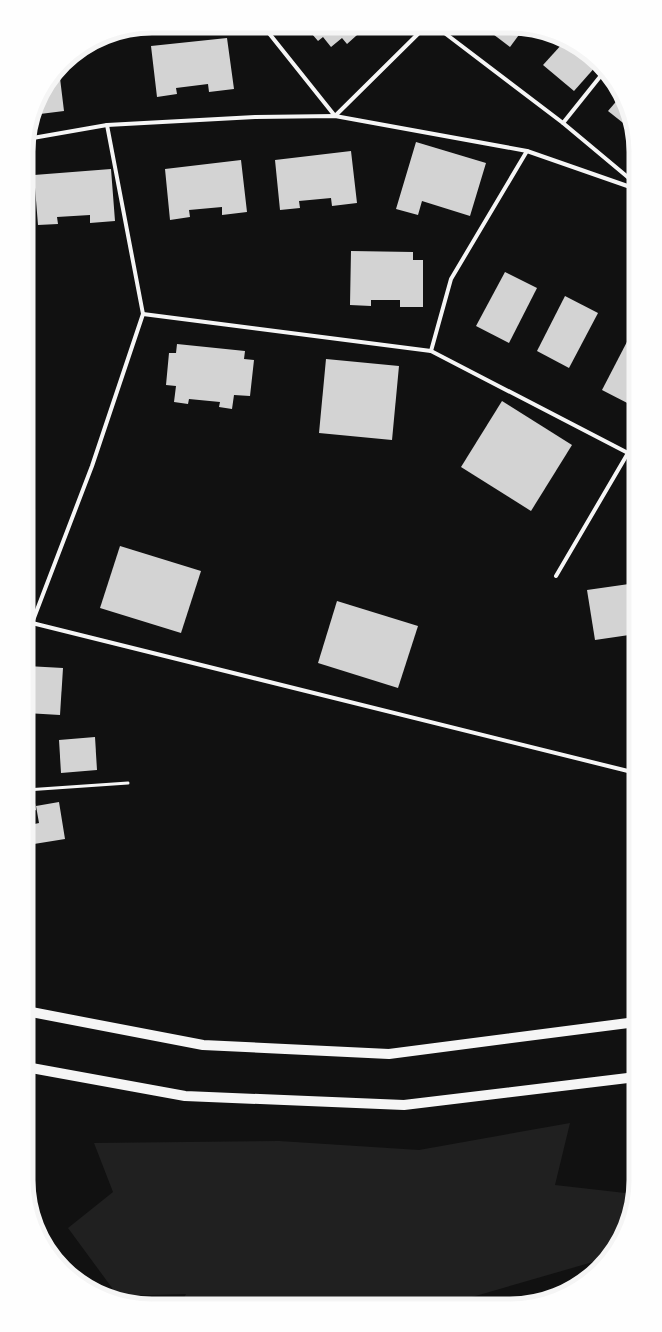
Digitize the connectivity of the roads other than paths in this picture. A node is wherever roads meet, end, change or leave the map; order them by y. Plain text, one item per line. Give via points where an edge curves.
1 (269, 33) edge
2 (419, 33) edge
3 (445, 33) edge
4 (601, 76) edge
5 (335, 116) junction
6 (563, 123) junction
7 (107, 125) junction
8 (34, 138) edge
9 (528, 151) junction
10 (629, 178) edge
11 (629, 187) edge
12 (143, 314) junction
13 (431, 351) junction
14 (628, 453) joint
15 (556, 576) dead end
16 (33, 621) edge
17 (33, 624) edge
18 (629, 771) edge
19 (128, 783) dead end
20 (33, 790) edge
21 (33, 1012) edge
22 (629, 1023) edge
23 (33, 1068) edge
24 (629, 1078) edge

1 - 5 street
2 - 5 street
3 - 6 street
4 - 6 street
5 - 7 street via 255,117
5 - 9 street
6 - 10 street
7 - 8 street
7 - 12 street
9 - 11 street
9 - 13 street via 451,279
12 - 13 street
12 - 16 street via 92,466
13 - 14 street
14 - 15 street
17 - 18 street
19 - 20 lane
21 - 22 main road via 203,1045 389,1054
23 - 24 main road via 185,1096 404,1105

